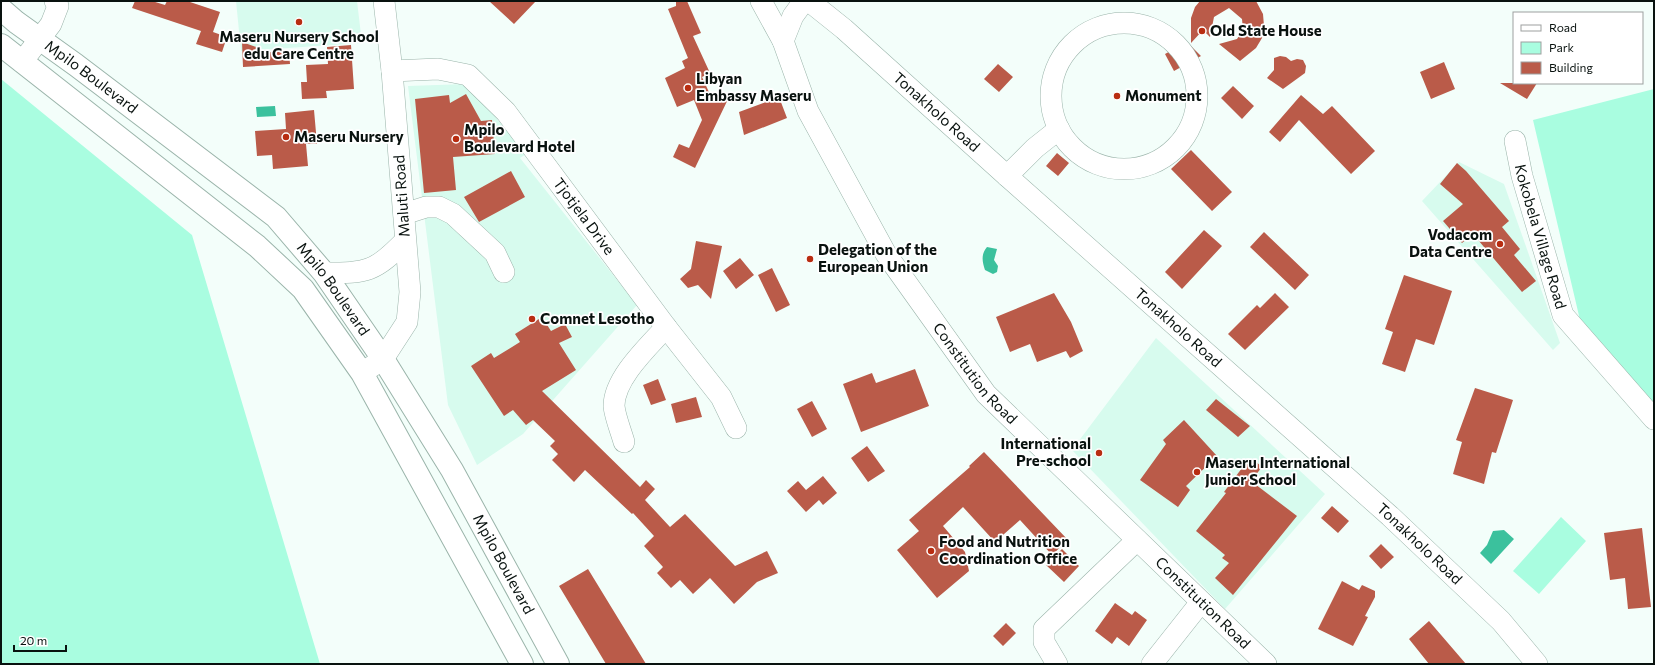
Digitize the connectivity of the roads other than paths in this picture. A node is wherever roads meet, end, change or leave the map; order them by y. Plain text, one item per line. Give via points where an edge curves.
1 (54, 1) edge
2 (384, 1) edge
3 (761, 1) edge
4 (804, 1) edge
5 (809, 1) edge
6 (1, 9) edge
7 (40, 39) junction
8 (783, 41) junction
9 (1, 45) edge
10 (22, 62) junction
11 (392, 71) junction
12 (1059, 129) junction
13 (1515, 140) dead end
14 (1007, 176) junction
15 (404, 214) junction
16 (405, 241) junction
17 (504, 272) dead end
18 (324, 273) junction
19 (666, 327) junction
20 (383, 359) junction
21 (362, 373) junction
22 (1652, 414) edge
23 (736, 428) dead end
24 (624, 442) dead end
25 (1137, 540) junction
26 (1200, 602) junction
27 (522, 664) edge
28 (558, 664) edge
29 (1057, 664) edge
30 (1152, 664) edge
31 (1266, 664) edge
32 (1537, 664) edge

1 - 7 street via 58,6 51,24
2 - 11 street, Maluti Road
3 - 8 street, Constitution Road
4 - 8 street via 793,16
5 - 14 street, Tonakholo Road via 844,29
6 - 7 highway, Mpilo Boulevard
7 - 10 street
7 - 18 highway, Mpilo Boulevard via 276,218
8 - 25 street, Constitution Road via 808,111 886,254 986,394
9 - 10 highway, Mpilo Boulevard
10 - 21 highway, Mpilo Boulevard via 257,246 303,289
11 - 15 street, Maluti Road
11 - 19 street, Tjotjela Drive via 438,68 468,75 506,112
12 - 12 street via 1071,147 1088,160 1107,168 1128,170 1149,166 1168,156 1183,141 1193,123 1198,102 1197,81 1189,61 1178,46 1163,34 1146,26 1127,23 1108,25 1090,31 1075,42 1062,57 1054,74 1051,92 1052,111
12 - 14 street
13 - 22 street, Kokobela Village Road via 1522,176 1563,315
14 - 32 street, Tonakholo Road via 1390,516 1501,621
15 - 16 street, Maluti Road
15 - 17 street via 426,207 439,207 454,214 495,253
16 - 18 street via 384,262 366,271
16 - 20 street, Maluti Road via 410,292 407,322
18 - 20 highway, Mpilo Boulevard
19 - 23 street, Tjotjela Drive via 721,397
19 - 24 street via 624,377 618,392 614,406
20 - 21 street, Maluti Road
20 - 28 highway, Mpilo Boulevard via 452,470
21 - 27 highway, Mpilo Boulevard
25 - 26 street, Constitution Road
25 - 29 street via 1044,629 1044,642
26 - 30 street
26 - 31 street, Constitution Road

